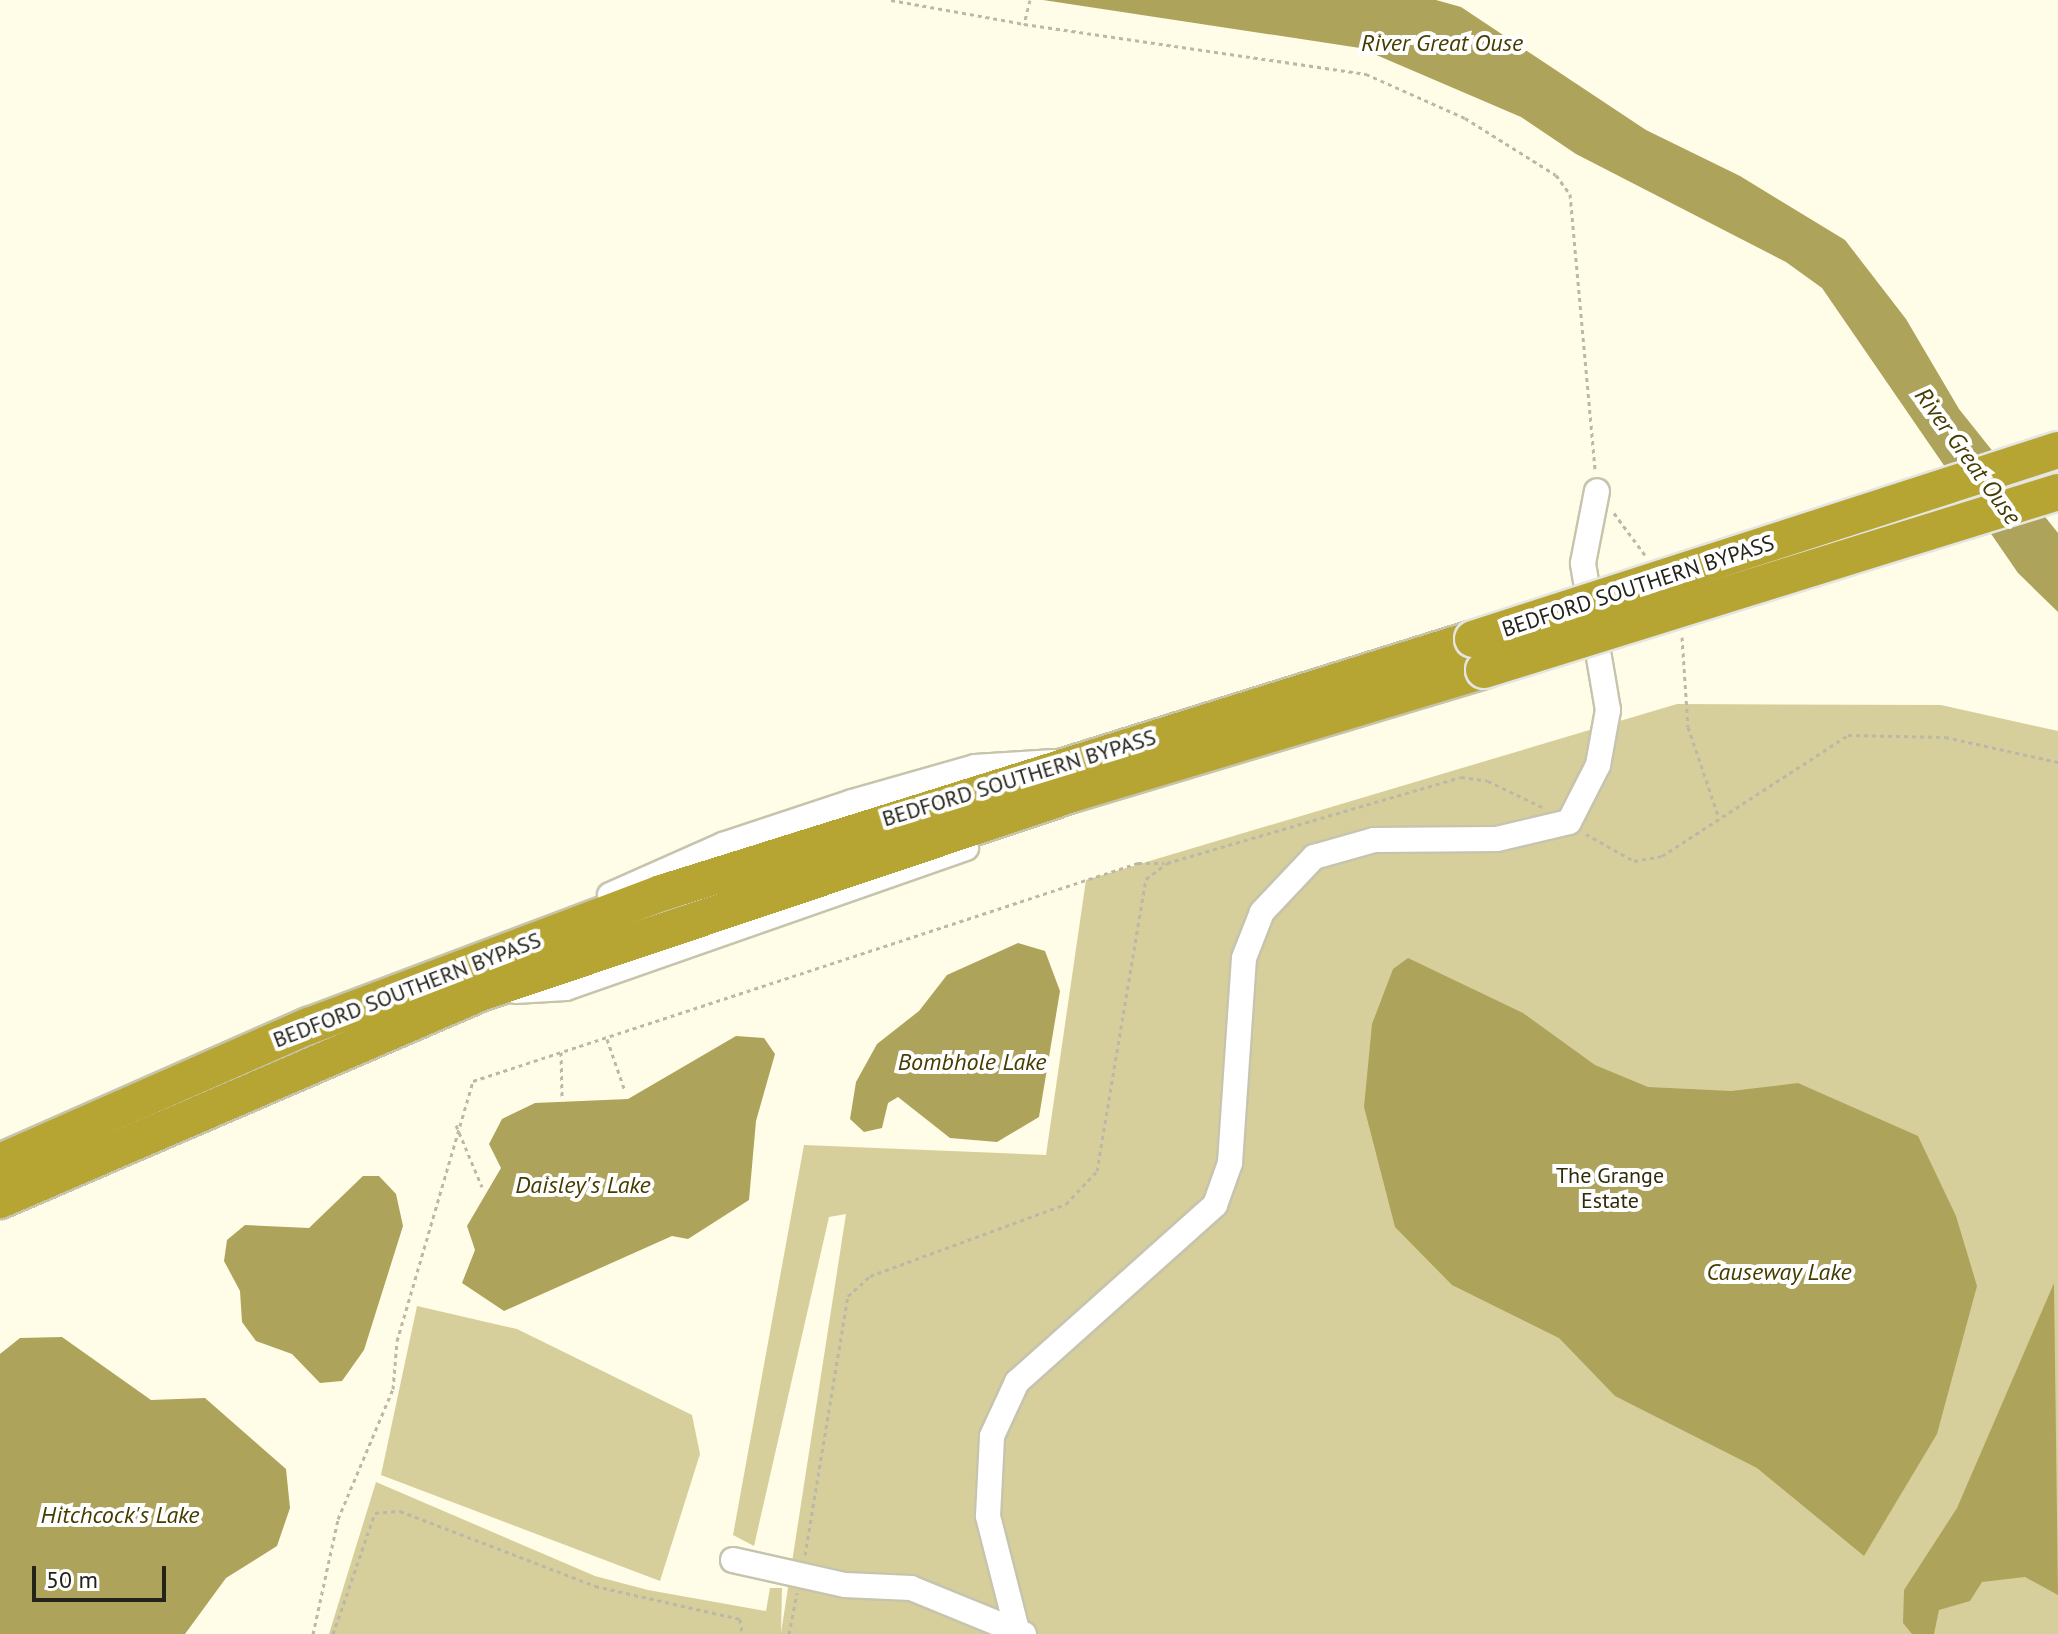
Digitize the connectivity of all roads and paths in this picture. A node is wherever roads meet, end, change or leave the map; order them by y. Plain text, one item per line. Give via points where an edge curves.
1 (891, 0) edge
2 (1030, 0) edge
3 (1024, 24) junction
4 (2058, 450) edge
5 (1597, 491) junction
6 (2058, 492) edge
7 (1653, 565) dead end
8 (1682, 628) dead end
9 (1478, 654) junction
10 (2058, 762) edge
11 (1070, 778) junction
12 (1718, 815) junction
13 (1569, 822) junction
14 (1167, 863) junction
15 (607, 1039) junction
16 (561, 1052) junction
17 (624, 1088) dead end
18 (562, 1097) dead end
19 (456, 1125) junction
20 (52, 1157) junction
21 (0, 1162) edge
22 (482, 1187) dead end
23 (0, 1200) edge
24 (733, 1560) dead end
25 (801, 1573) junction
26 (1021, 1632) edge
27 (313, 1634) edge
28 (333, 1634) edge
29 (742, 1634) edge
30 (789, 1634) edge

1 - 3 path
2 - 3 path
3 - 5 path via 1366,74 1454,112 1556,175 1570,194
4 - 9 highway, BEDFORD SOUTHERN BYPASS, bridge
5 - 7 path
5 - 13 lane via 1583,563 1608,710 1598,765
6 - 9 highway, BEDFORD SOUTHERN BYPASS, bridge
8 - 12 path via 1688,727
9 - 11 highway, BEDFORD SOUTHERN BYPASS
10 - 12 path via 1945,737 1848,735
11 - 20 highway, BEDFORD SOUTHERN BYPASS via 480,993 322,1061
11 - 20 highway, BEDFORD SOUTHERN BYPASS via 494,955 309,1026
12 - 13 path via 1649,861 1607,849
13 - 14 path via 1514,791 1461,777
13 - 26 lane via 1497,839 1374,840 1329,852 1314,857 1262,912 1244,958 1230,1163 1215,1205 1017,1382 992,1436 988,1516
14 - 15 path via 1138,863
14 - 25 path via 1146,879 1137,907 1104,1154 1088,1185 1066,1204 870,1276 848,1296
15 - 16 path
15 - 17 path
16 - 18 path
16 - 19 path via 473,1081
19 - 22 path
19 - 27 path via 397,1341 393,1389 338,1519
20 - 21 highway, BEDFORD SOUTHERN BYPASS
20 - 23 highway, BEDFORD SOUTHERN BYPASS
24 - 25 lane
25 - 26 lane via 845,1585 911,1588
25 - 30 path
28 - 29 path via 375,1513 400,1511 595,1586 740,1619

